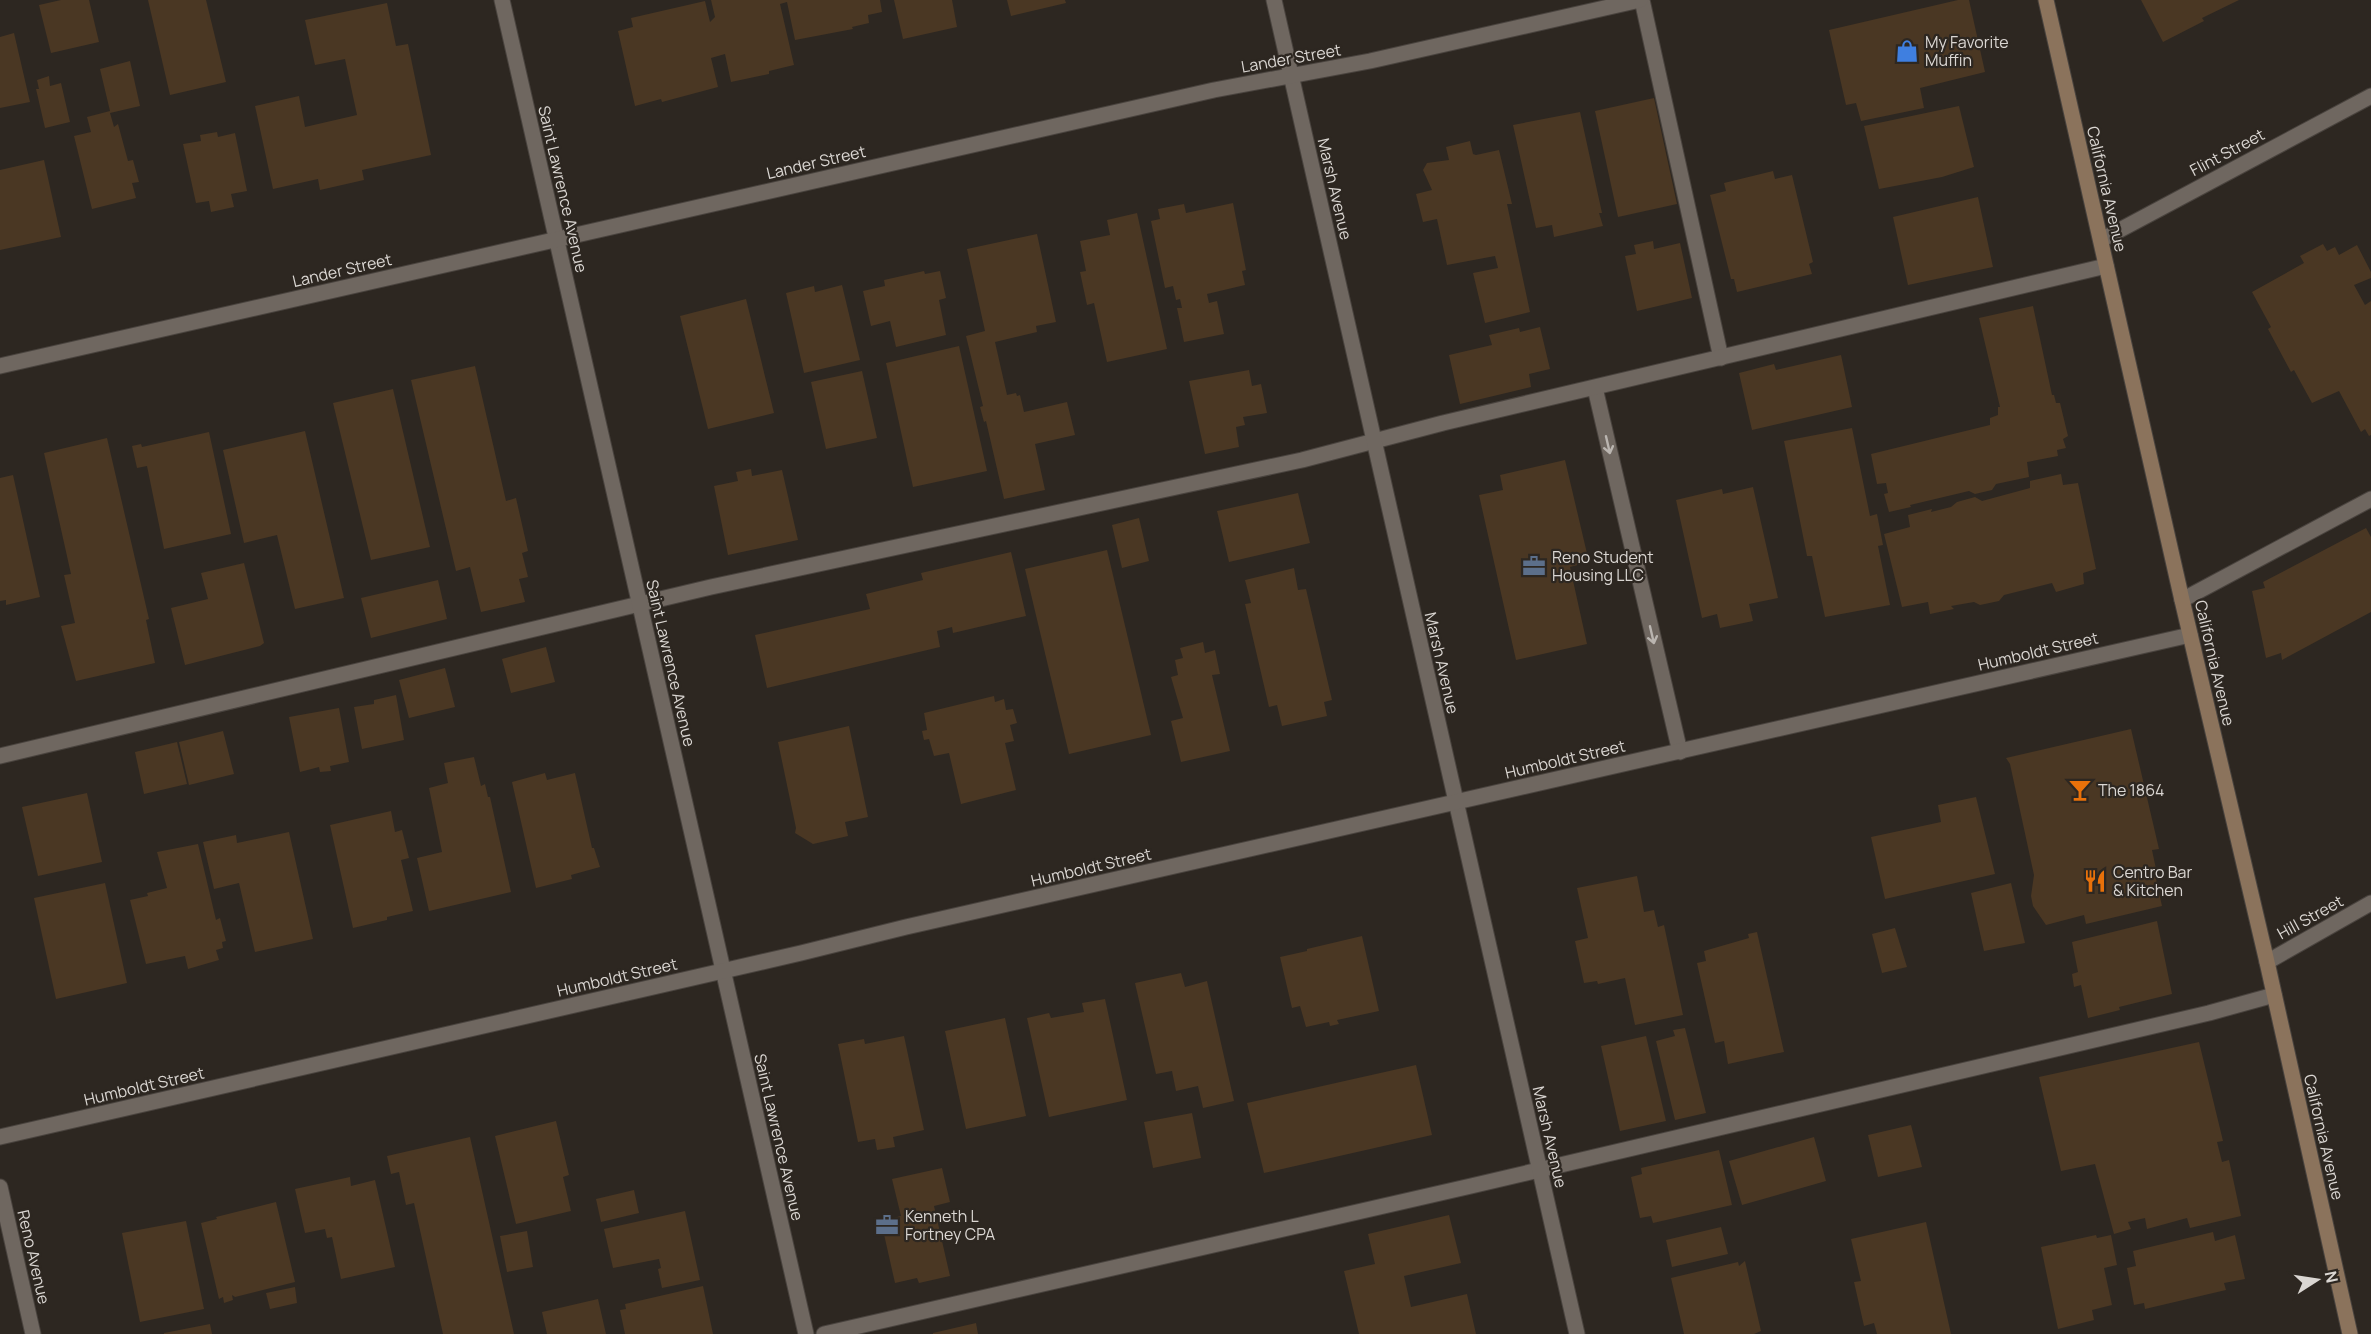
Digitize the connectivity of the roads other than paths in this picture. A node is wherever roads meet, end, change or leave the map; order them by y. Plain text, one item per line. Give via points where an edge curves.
1 (502, 0) edge
2 (1274, 0) edge
3 (1641, 0) edge
4 (2046, 0) edge
5 (1291, 76) junction
6 (2371, 96) edge
7 (556, 240) junction
8 (2100, 240) junction
9 (2106, 266) junction
10 (1721, 358) junction
11 (0, 366) edge
12 (1595, 388) junction
13 (1374, 441) junction
14 (2371, 499) edge
15 (2182, 600) junction
16 (639, 605) junction
17 (2190, 634) junction
18 (1680, 752) junction
19 (0, 756) edge
20 (1455, 803) junction
21 (2371, 903) edge
22 (2267, 962) junction
23 (722, 971) junction
24 (2274, 995) junction
25 (0, 1137) edge
26 (1538, 1169) junction
27 (0, 1187) edge
28 (33, 1334) edge
29 (806, 1334) edge
30 (824, 1334) edge
31 (1577, 1334) edge
32 (2350, 1334) edge

1 - 7 street, Saint Lawrence Avenue
2 - 5 street, Marsh Avenue
3 - 5 street, Lander Street via 1370,62
3 - 10 street
4 - 8 main road, California Avenue
5 - 7 street, Lander Street
5 - 13 street, Marsh Avenue
6 - 8 street, Flint Street
7 - 11 street, Lander Street
7 - 16 street, Saint Lawrence Avenue
8 - 9 main road, California Avenue
9 - 10 street
9 - 15 main road, California Avenue
10 - 12 street
12 - 13 street
12 -> 18 street
13 - 16 street
13 - 20 street, Marsh Avenue
14 - 15 street
15 - 17 main road, California Avenue
16 - 19 street
16 - 23 street, Saint Lawrence Avenue
17 - 18 street, Humboldt Street
17 - 22 main road, California Avenue
18 - 20 street, Humboldt Street
20 - 23 street, Humboldt Street
20 - 26 street, Marsh Avenue
21 - 22 street, Hill Street
22 - 24 main road, California Avenue
23 - 25 street, Humboldt Street
23 - 29 street, Saint Lawrence Avenue
24 - 26 street
24 - 32 main road, California Avenue
26 - 30 street
26 - 31 street, Marsh Avenue
27 - 28 street, Reno Avenue

